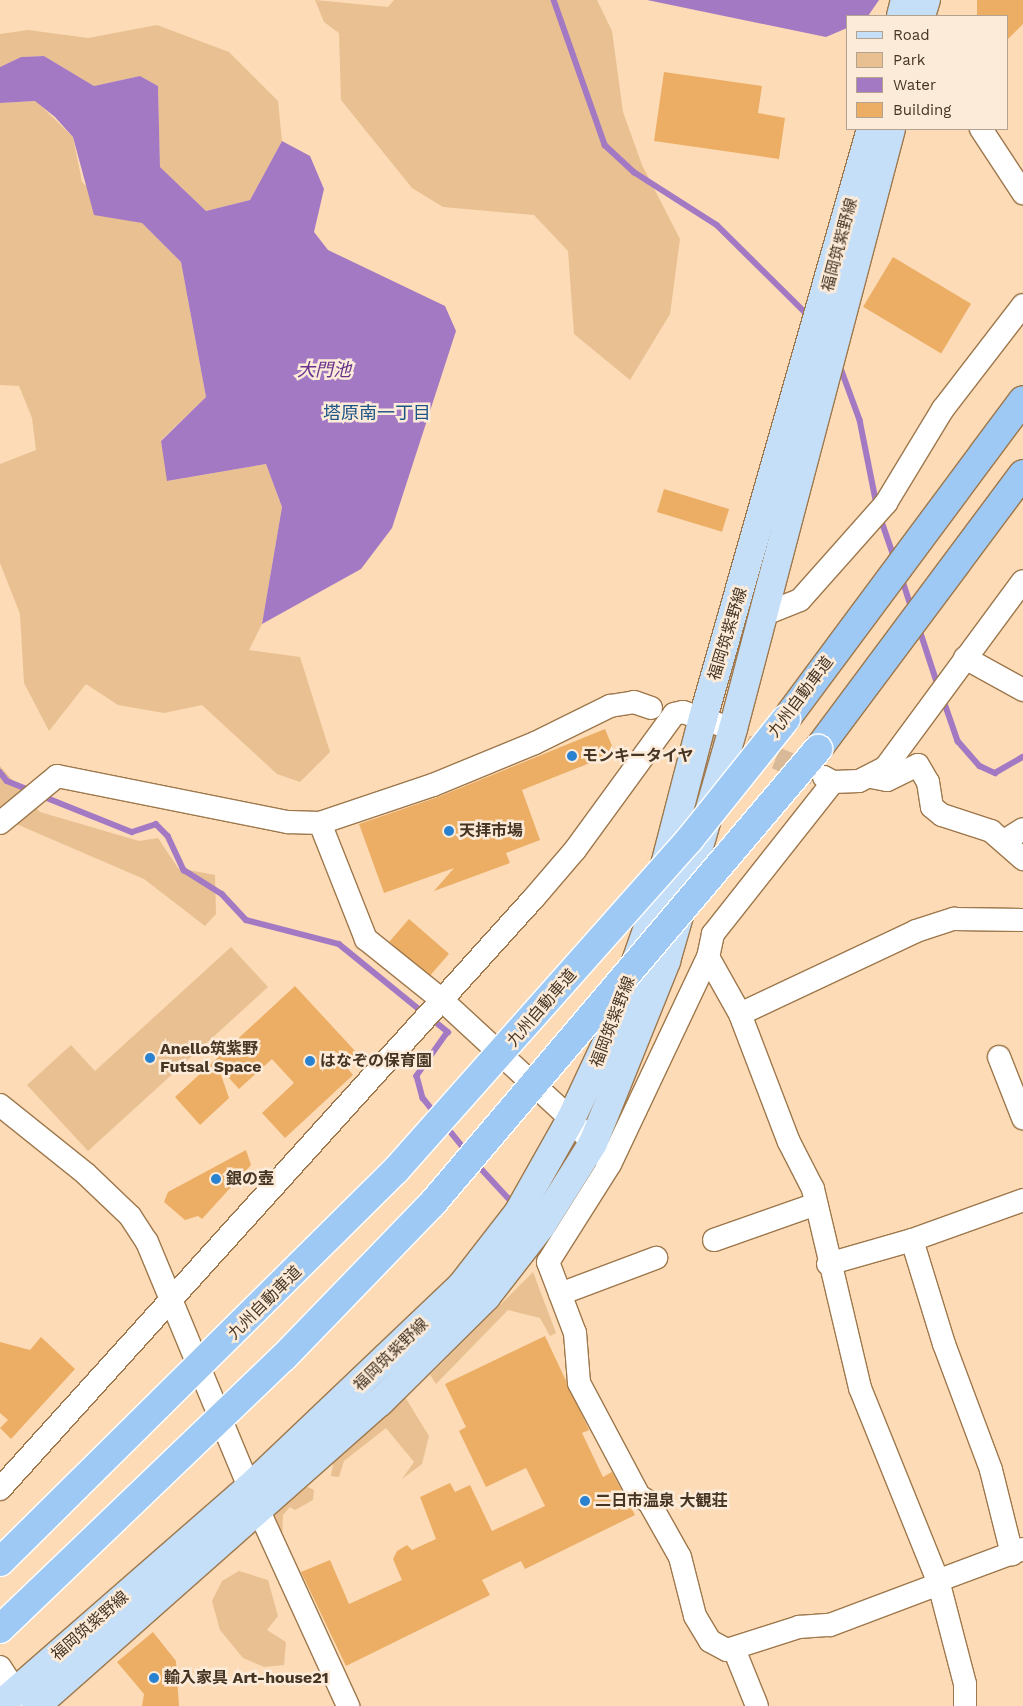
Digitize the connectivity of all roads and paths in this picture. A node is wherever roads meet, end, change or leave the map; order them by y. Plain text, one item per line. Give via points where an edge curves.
1 (905, 0) edge
2 (920, 0) edge
3 (926, 0) edge
4 (901, 15) edge
5 (921, 15) edge
6 (921, 15) edge
7 (871, 130) edge
8 (891, 130) edge
9 (982, 130) edge
10 (1023, 193) edge
11 (1023, 305) edge
12 (1023, 400) edge
13 (1023, 474) edge
14 (1023, 581) edge
15 (760, 616) junction
16 (965, 658) junction
17 (1023, 690) edge
18 (651, 708) dead end
19 (703, 718) junction
20 (733, 729) junction
21 (871, 777) junction
22 (320, 822) junction
23 (0, 823) edge
24 (1023, 830) edge
25 (1004, 841) junction
26 (1023, 859) edge
27 (1023, 920) edge
28 (708, 957) junction
29 (442, 1000) junction
30 (740, 1014) junction
31 (999, 1057) dead end
32 (0, 1105) edge
33 (1023, 1118) edge
34 (571, 1119) junction
35 (593, 1143) junction
36 (610, 1164) junction
37 (1023, 1200) edge
38 (816, 1204) junction
39 (714, 1240) dead end
40 (912, 1240) junction
41 (656, 1258) dead end
42 (828, 1264) junction
43 (560, 1294) junction
44 (173, 1300) junction
45 (0, 1490) edge
46 (254, 1498) junction
47 (1018, 1552) edge
48 (0, 1562) edge
49 (938, 1582) junction
50 (0, 1629) edge
51 (734, 1649) junction
52 (0, 1667) edge
53 (19, 1702) edge
54 (348, 1706) edge
55 (757, 1706) edge
56 (965, 1706) edge

1 - 4 main road
2 - 5 street
3 - 6 main road
7 - 19 main road, 福岡筑紫野線
8 - 15 main road, 福岡筑紫野線
9 - 10 street
11 - 15 street via 943,409 886,504 800,600
12 - 48 highway, 九州自動車道, bridge via 786,719 682,847 396,1170
13 - 50 highway, bridge via 818,749 432,1204 284,1357
14 - 16 street
15 - 20 main road, 福岡筑紫野線
16 - 17 street
16 - 21 street via 885,768
18 - 22 street via 634,702 610,706 535,743 433,785
19 - 20 street
19 - 29 street via 674,714 575,850
19 - 34 main road, 福岡筑紫野線 via 651,920 609,1038
20 - 35 main road, 福岡筑紫野線 via 666,961
21 - 25 street via 887,780 918,765 928,782 932,807 942,815 991,831
21 - 28 street via 829,780 741,893 713,934
22 - 23 street via 288,822 57,776
22 - 29 street via 366,939
24 - 25 street
25 - 26 street
27 - 30 street via 954,918 916,931
28 - 30 street
28 - 36 street
29 - 34 street
29 - 44 street
30 - 38 street
31 - 33 street
32 - 44 street via 31,1126 130,1216 147,1242
34 - 35 street
34 - 46 main road, 福岡筑紫野線 via 518,1213 462,1285
35 - 36 street
35 - 46 main road, 福岡筑紫野線 via 541,1226 486,1297 380,1402
36 - 43 street via 548,1262
37 - 40 street
38 - 39 street
38 - 42 street
40 - 42 street
40 - 47 street via 944,1344
41 - 43 street
42 - 49 street via 860,1388
43 - 51 street via 575,1332 580,1383 639,1496 649,1502 680,1557 699,1625 718,1647
44 - 45 street
44 - 46 street
46 - 53 main road, 福岡筑紫野線
46 - 54 street
47 - 49 street
49 - 51 street via 830,1626 799,1627
49 - 56 street via 965,1684
51 - 55 street
52 - 53 street

